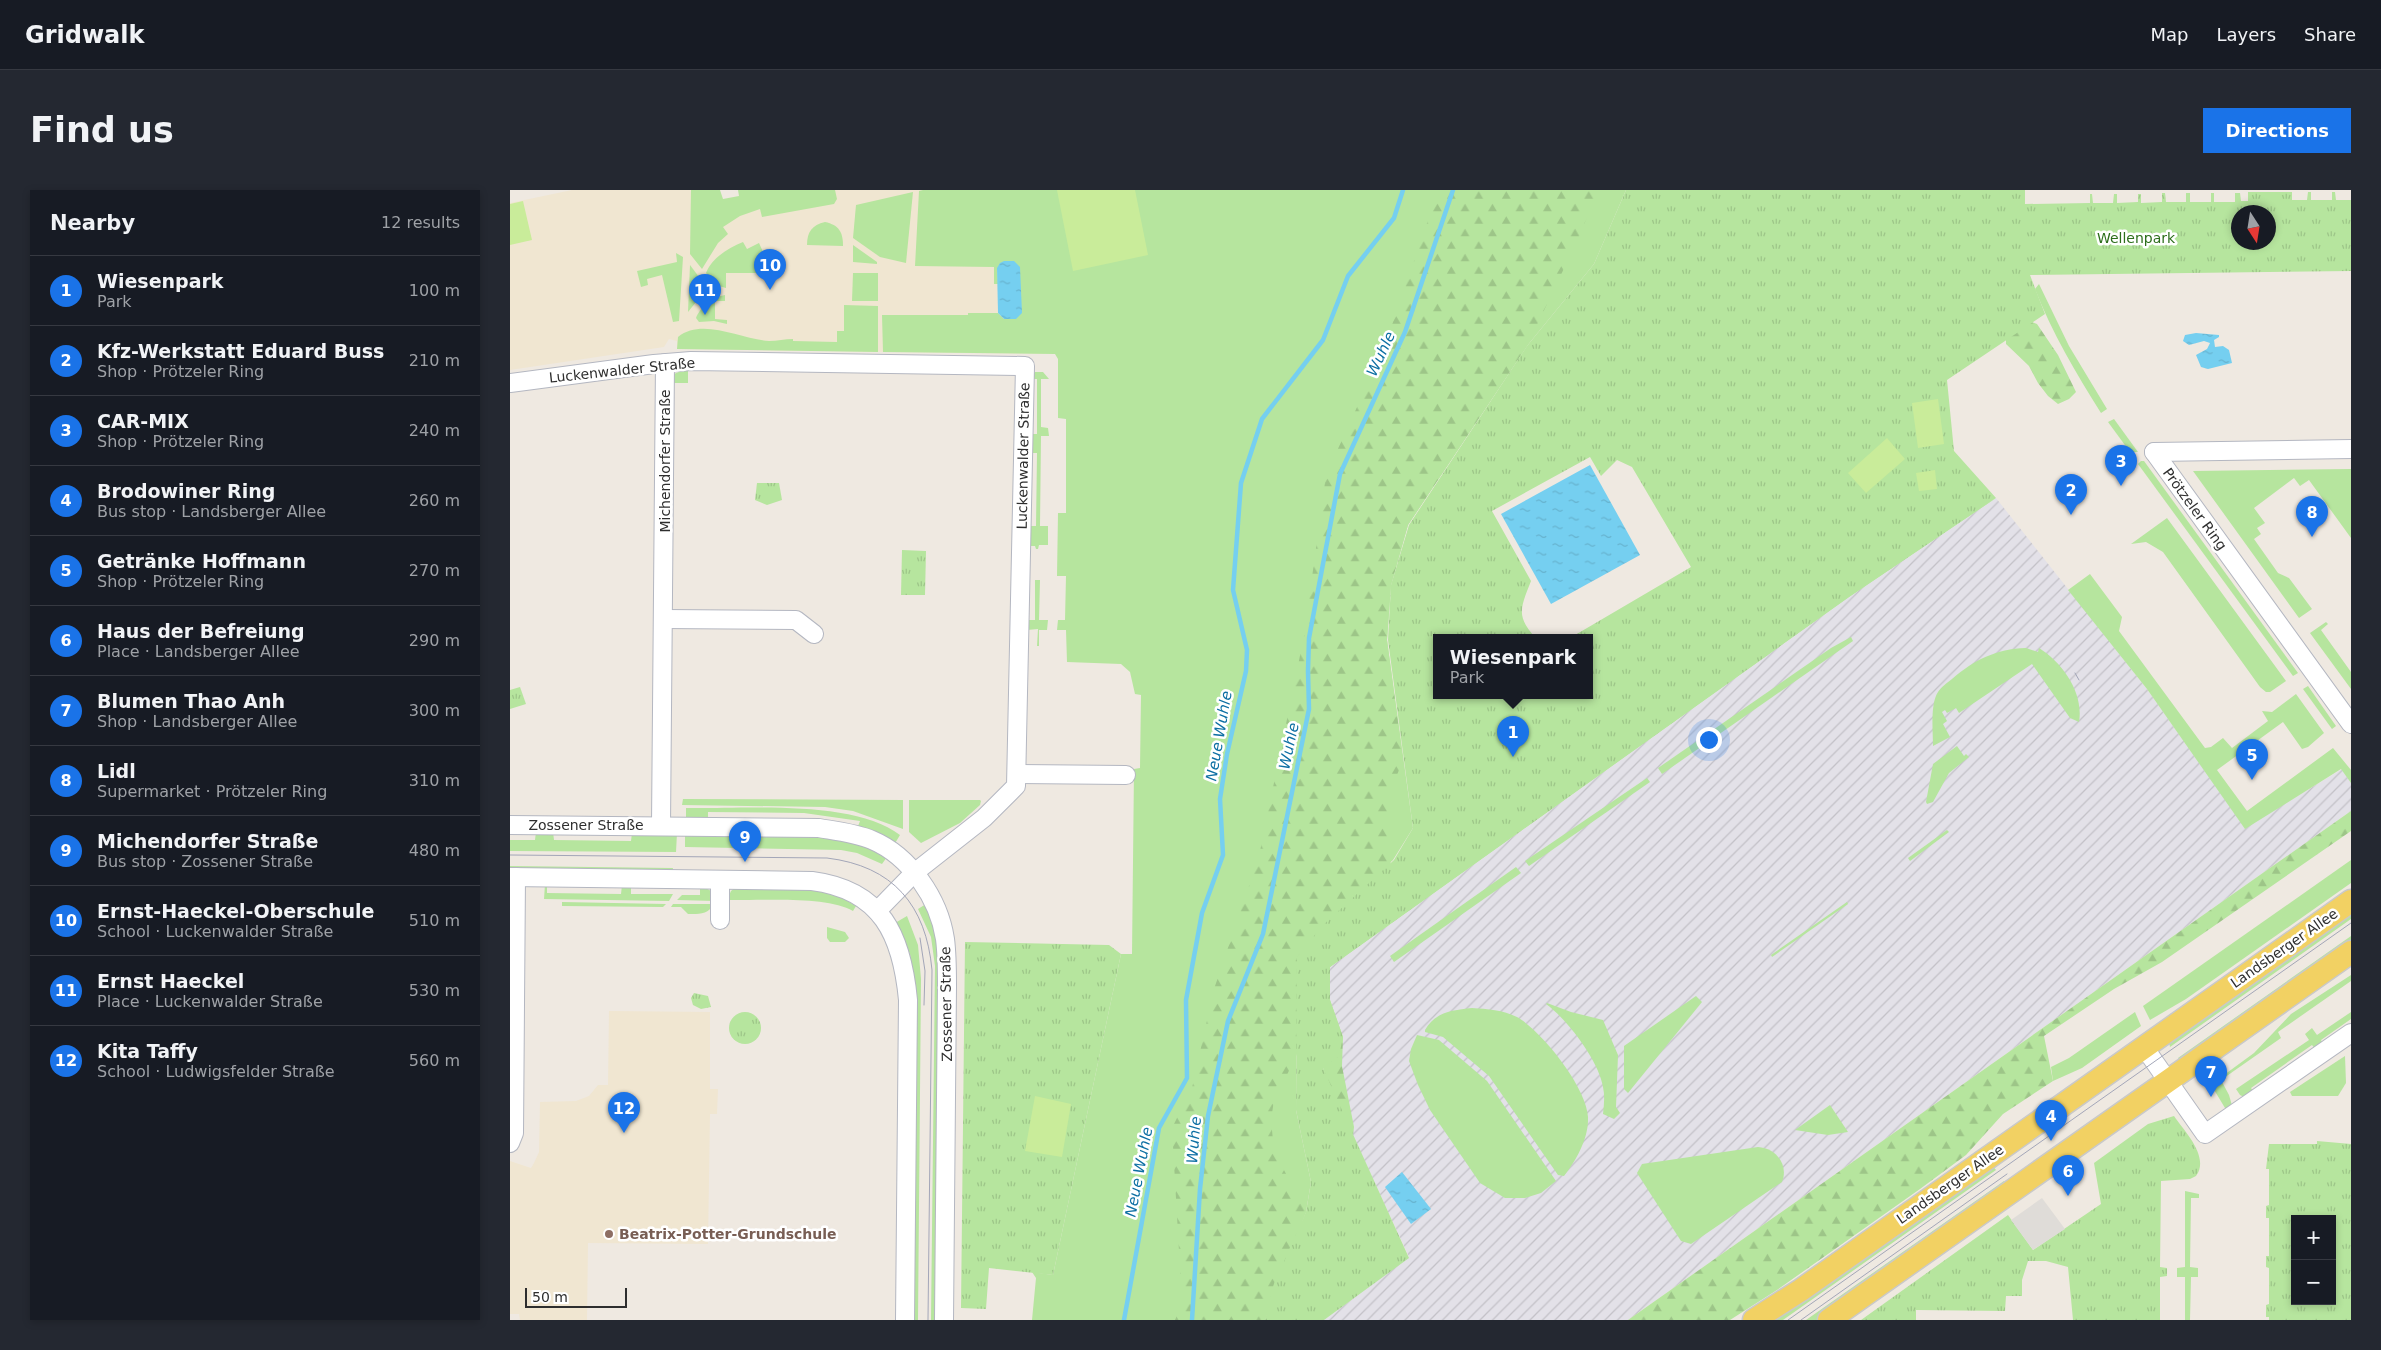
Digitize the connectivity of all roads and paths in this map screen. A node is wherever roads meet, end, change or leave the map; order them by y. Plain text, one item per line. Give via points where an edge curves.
1 (665, 363) junction
2 (510, 383) edge
3 (2351, 449) edge
4 (664, 619) junction
5 (814, 634) dead end
6 (2351, 724) edge
7 (1018, 774) junction
8 (1126, 775) dead end
9 (510, 825) edge
10 (661, 825) junction
11 (914, 873) junction
12 (513, 877) edge
13 (720, 880) junction
14 (2351, 901) edge
15 (877, 912) junction
16 (720, 920) dead end
17 (2351, 952) edge
18 (2351, 1033) edge
19 (2144, 1047) junction
20 (2169, 1081) junction
21 (510, 1143) edge
22 (905, 1320) edge
23 (944, 1320) edge
24 (1754, 1320) edge
25 (1829, 1320) edge

1 - 2 street, Luckenwalder Straße
1 - 4 street, Michendorfer Straße
1 - 7 street, Luckenwalder Straße via 1025,366
3 - 6 street, Prötzeler Ring via 2154,452
4 - 5 street via 796,620
4 - 10 street, Michendorfer Straße
7 - 8 street
7 - 11 street, Luckenwalder Straße via 1016,786 984,818
9 - 10 street, Zossener Straße
10 - 11 street, Zossener Straße via 820,828 847,832 873,840 897,856
11 - 15 street, Luckenwalder Straße
11 - 23 street, Zossener Straße via 935,904 945,939
12 - 13 street
12 - 21 street via 514,1125
13 - 15 street via 821,882 858,897
13 - 16 street
14 - 19 main road, Landsberger Allee
15 - 22 street via 890,927 900,948 908,1000
17 - 20 main road
18 - 20 street via 2205,1134
19 - 20 street
19 - 24 main road, Landsberger Allee
20 - 25 main road

